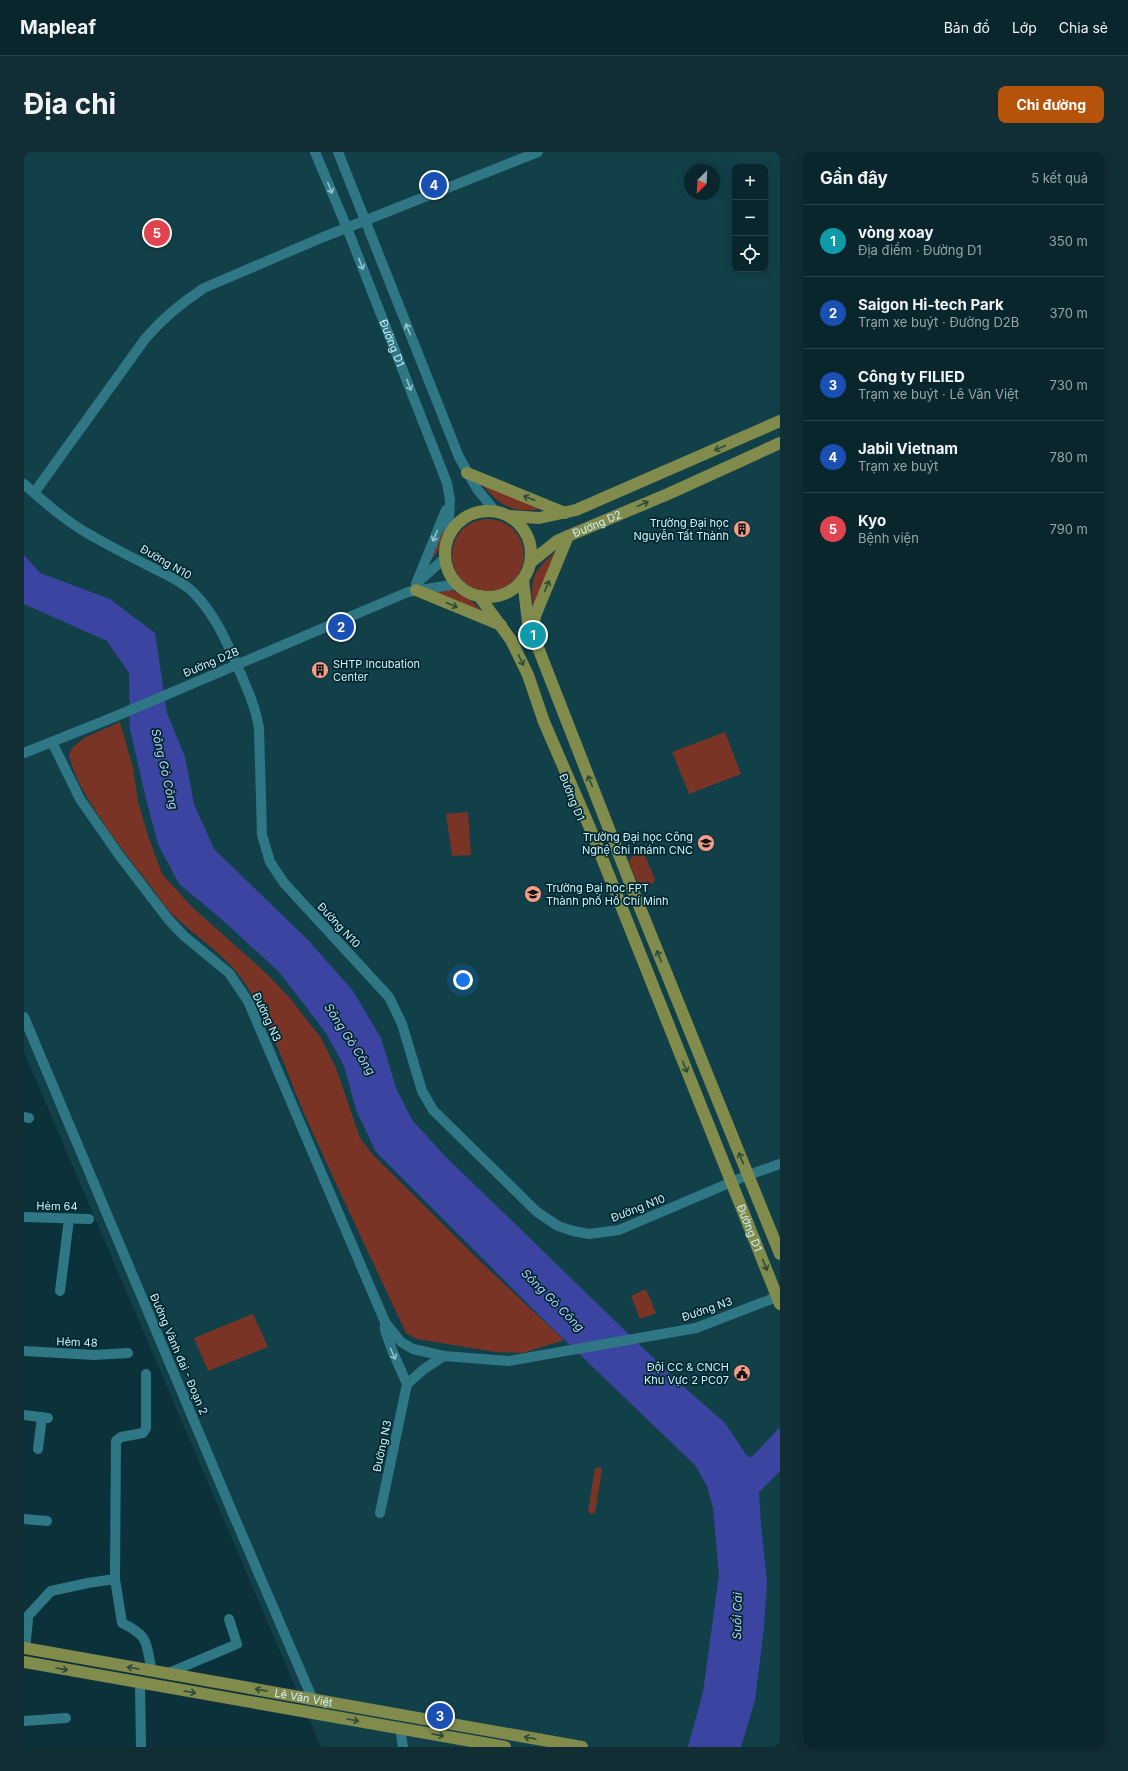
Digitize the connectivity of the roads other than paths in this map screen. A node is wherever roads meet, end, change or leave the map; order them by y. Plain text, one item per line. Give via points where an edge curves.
1 (316, 152) edge
2 (338, 152) edge
3 (538, 152) edge
4 (366, 220) junction
5 (347, 228) junction
6 (780, 414) edge
7 (780, 421) edge
8 (743, 438) junction
9 (780, 443) edge
10 (780, 450) edge
11 (467, 473) junction
12 (24, 484) edge
13 (34, 493) junction
14 (668, 494) junction
15 (450, 500) junction
16 (495, 511) junction
17 (565, 513) junction
18 (509, 516) junction
19 (568, 536) junction
20 (448, 537) junction
21 (445, 558) junction
22 (531, 562) junction
23 (523, 580) junction
24 (457, 584) junction
25 (413, 588) junction
26 (478, 596) junction
27 (532, 623) junction
28 (502, 626) junction
29 (236, 664) junction
30 (52, 742) junction
31 (575, 744) junction
32 (24, 753) edge
33 (653, 940) junction
34 (638, 947) junction
35 (24, 1017) edge
36 (780, 1164) edge
37 (748, 1175) junction
38 (731, 1183) junction
39 (761, 1207) junction
40 (24, 1217) edge
41 (69, 1219) junction
42 (89, 1219) dead end
43 (780, 1238) edge
44 (780, 1254) edge
45 (60, 1291) dead end
46 (779, 1300) edge
47 (385, 1322) junction
48 (24, 1352) edge
49 (128, 1353) dead end
50 (444, 1356) junction
51 (146, 1374) dead end
52 (407, 1384) junction
53 (24, 1415) edge
54 (38, 1449) dead end
55 (380, 1513) dead end
56 (24, 1519) edge
57 (47, 1521) dead end
58 (115, 1579) junction
59 (25, 1618) edge
60 (229, 1619) dead end
61 (25, 1649) edge
62 (24, 1662) edge
63 (152, 1671) junction
64 (166, 1674) junction
65 (140, 1683) junction
66 (313, 1700) junction
67 (396, 1714) junction
68 (66, 1718) dead end
69 (24, 1721) edge
70 (400, 1728) junction
71 (141, 1747) edge
72 (403, 1747) edge
73 (505, 1747) edge
74 (582, 1747) edge

1 -> 5 street, Đường D1
2 - 4 street, Đường D1
3 - 4 street
4 - 5 street
11 -> 4 street, Đường D1
5 - 13 street via 204,288 178,306 145,340
5 -> 15 street, Đường D1 via 447,483
6 - 8 main road, Đường D2 via 750,428
7 - 8 main road, Đường D2
8 -> 17 main road, Đường D2
9 - 14 main road, Đường D2
10 - 14 main road, Đường D2 via 681,495
11 - 16 street, Đường D1
17 -> 11 main road
12 - 13 street, Đường N10
13 - 29 street, Đường N10 via 92,536 176,580 192,592 217,622
19 -> 14 main road, Đường D2
15 - 20 street, Đường D1
15 -> 25 street
16 - 18 main road
16 - 20 main road via 484,510 467,516 453,527
17 - 18 main road, Đường D2 via 539,518
18 - 22 main road via 520,524 528,535 532,548
19 - 22 main road, Đường D2 via 557,541
27 -> 19 main road
20 - 21 main road
21 - 24 main road via 451,576
21 - 25 street, Đường D2B
22 - 23 main road
23 - 26 main road via 503,595
23 - 27 main road, Đường D1
24 - 25 street, Đường D2B
24 - 26 main road
25 -> 28 main road
25 - 29 street, Đường D2B
26 - 28 main road, Đường D1
27 - 31 main road, Đường D1 via 576,734
27 - 31 main road, Đường D1 via 528,622
28 -> 34 main road, Đường D1 via 528,675 544,722
29 - 30 street, Đường D2B
29 - 38 street, Đường N10 via 257,713 262,835 270,862 284,883 389,997 402,1024 422,1091 433,1110 536,1212 558,1226 573,1231 589,1234 619,1230
30 - 32 street, Đường D2B
30 - 47 street, Đường N3 via 80,799 128,866 168,919 184,936 229,973 248,1002
33 -> 31 main road, Đường D1
33 - 34 main road
37 -> 33 main road, Đường D1
34 -> 38 main road, Đường D1
35 - 66 street, Đường Vành đai - Đoạn 2
36 - 37 street, Đường N10
37 - 38 street, Đường N10
37 - 39 main road, Đường D1
38 -> 46 main road, Đường D1
39 - 43 main road, Đường D1 via 771,1215
39 - 44 main road, Đường D1
40 - 41 street, Hẻm 64
41 - 42 street, Hẻm 64
41 - 45 street
46 - 50 street, Đường N3 via 696,1328 508,1362
47 - 50 street, Đường N3 via 401,1342 412,1349
47 -> 52 street, Đường N3 via 392,1350
48 - 49 street, Hẻm 48 via 94,1355
50 - 52 street
51 - 58 street via 146,1428 143,1433 116,1441
52 - 55 street, Đường N3
53 - 54 street via 45,1418
56 - 57 street
58 - 59 street via 51,1590
58 - 63 street via 122,1623 138,1631 146,1642
59 - 61 street via 28,1624
60 - 64 street via 237,1644
63 -> 61 main road, Lê Văn Việt
62 -> 65 main road, Lê Văn Việt
63 - 64 main road, Lê Văn Việt
66 -> 64 main road, Lê Văn Việt
65 -> 70 main road, Lê Văn Việt
65 - 71 street
66 - 67 main road, Lê Văn Việt
67 - 70 main road
74 -> 67 main road, Lê Văn Việt
68 - 69 street
70 - 72 street
70 -> 73 main road, Lê Văn Việt

